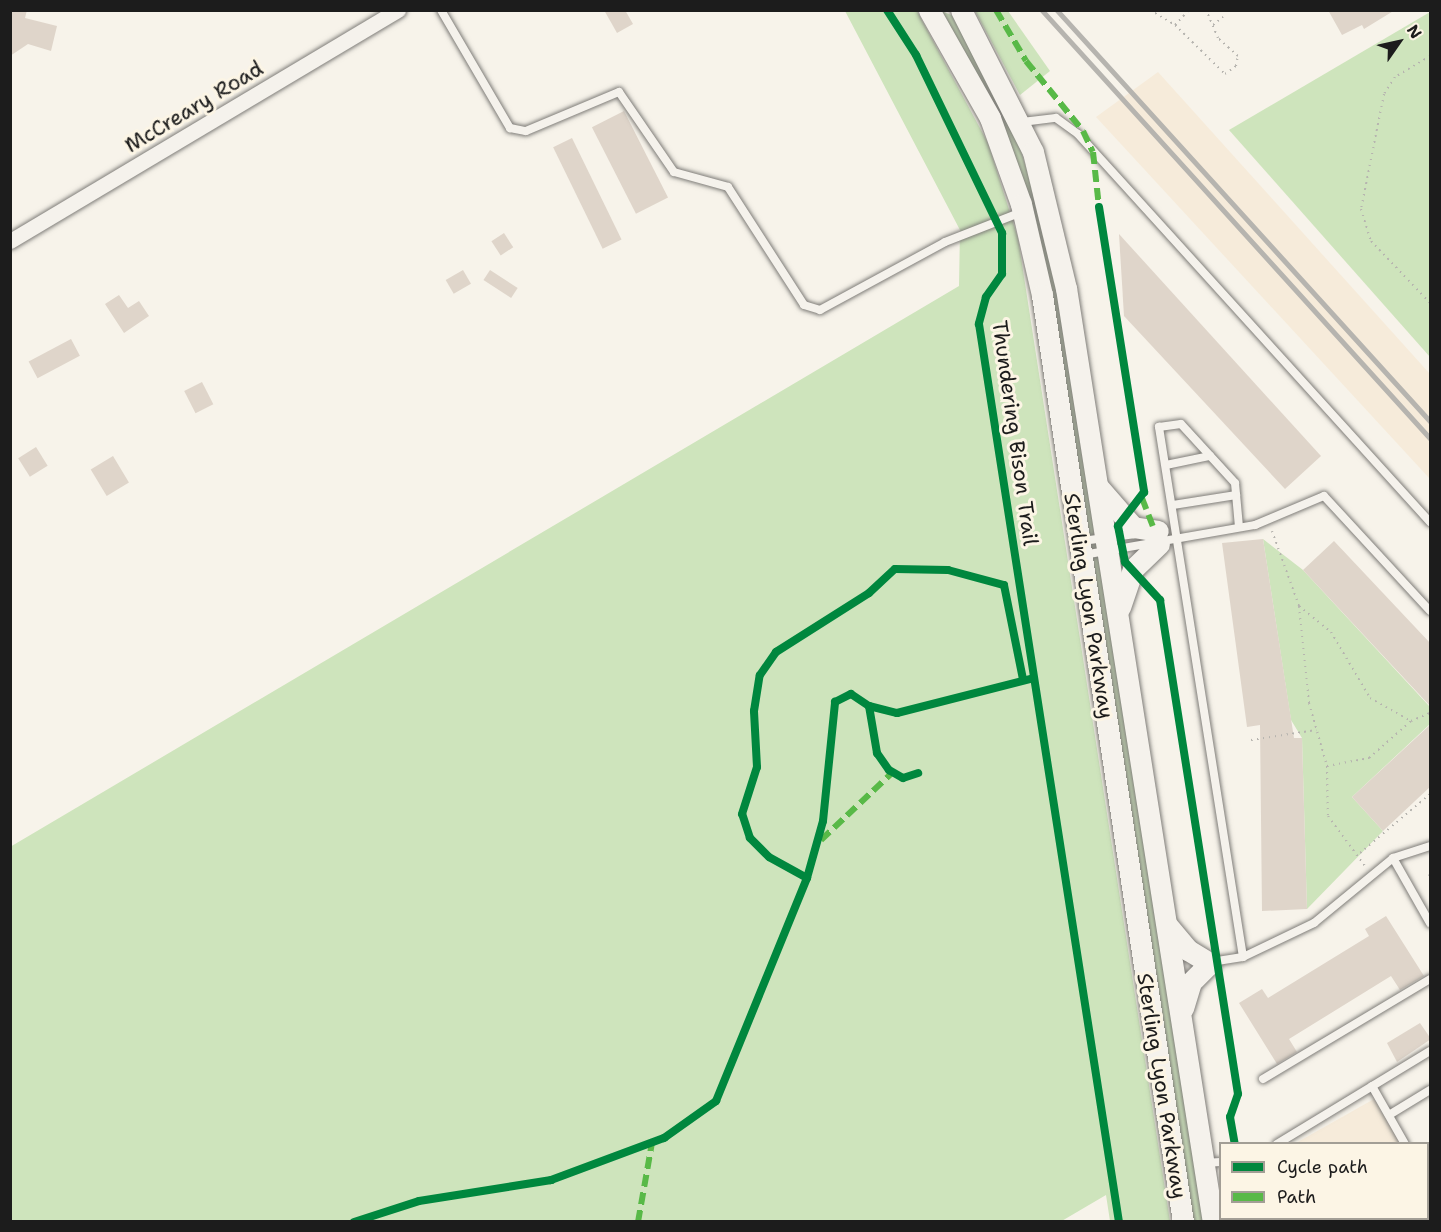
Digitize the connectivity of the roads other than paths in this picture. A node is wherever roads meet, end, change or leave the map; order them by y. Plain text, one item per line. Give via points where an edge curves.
1 (398, 10) edge
2 (441, 10) edge
3 (929, 10) edge
4 (961, 10) edge
5 (1020, 122) junction
6 (1023, 212) junction
7 (10, 241) edge
8 (1210, 456) junction
9 (1166, 465) junction
10 (1097, 484) junction
11 (1236, 495) junction
12 (1173, 505) junction
13 (1431, 522) edge
14 (1239, 528) junction
15 (1165, 537) junction
16 (1106, 545) junction
17 (1080, 548) junction
18 (1431, 611) edge
19 (1118, 616) junction
20 (1431, 846) edge
21 (1393, 858) junction
22 (1431, 923) edge
23 (1166, 924) junction
24 (1243, 957) junction
25 (1210, 963) junction
26 (1431, 979) edge
27 (1181, 1017) junction
28 (1431, 1051) edge
29 (1263, 1079) dead end
30 (1372, 1086) junction
31 (1431, 1090) edge
32 (1389, 1115) junction
33 (1279, 1142) edge
34 (1404, 1142) edge
35 (1212, 1163) edge
36 (1179, 1221) edge
37 (1213, 1221) edge

1 - 7 street, McCreary Road
2 - 6 lane via 510,128 526,131 619,92 674,172 728,187 804,305 820,310 945,242
3 - 6 main road, Sterling Lyon Parkway via 990,118
4 - 5 main road, Sterling Lyon Parkway
5 - 10 main road, Sterling Lyon Parkway via 1046,197 1064,277
5 - 13 lane via 1056,118 1078,134
6 - 17 main road, Sterling Lyon Parkway via 1042,295
8 - 9 lane
8 - 9 lane via 1181,424 1159,427
8 - 11 lane via 1235,483
9 - 12 lane
10 - 15 main road via 1133,527
10 - 16 main road, Sterling Lyon Parkway
11 - 12 lane
11 - 14 lane
12 - 15 lane
14 - 15 lane
14 - 18 lane via 1268,521 1324,496
15 - 16 lane
15 - 16 lane
15 - 19 main road via 1132,569
15 - 24 lane
16 - 17 lane
16 - 17 lane
16 - 19 main road, Sterling Lyon Parkway
17 - 36 main road, Sterling Lyon Parkway
19 - 23 main road, Sterling Lyon Parkway
20 - 21 lane
21 - 22 lane
21 - 24 lane via 1314,922 1274,947
23 - 25 main road via 1188,950
23 - 27 main road, Sterling Lyon Parkway
24 - 25 lane
25 - 27 main road via 1191,982
26 - 29 lane
27 - 35 main road, Sterling Lyon Parkway
28 - 30 lane
30 - 32 lane
30 - 33 lane
31 - 32 lane
32 - 34 lane
35 - 37 main road, Sterling Lyon Parkway

